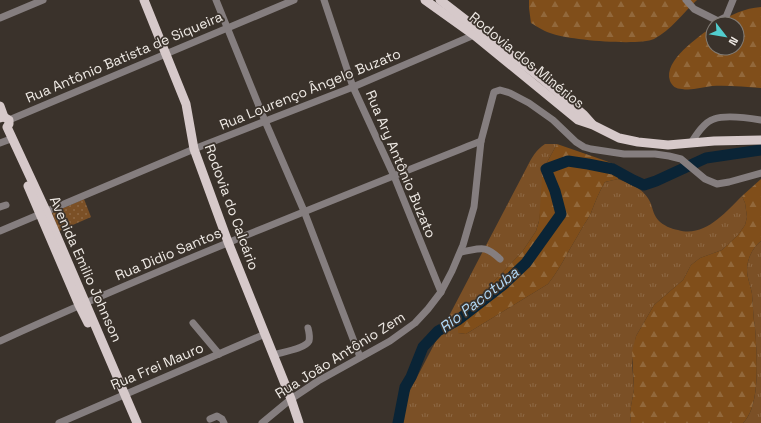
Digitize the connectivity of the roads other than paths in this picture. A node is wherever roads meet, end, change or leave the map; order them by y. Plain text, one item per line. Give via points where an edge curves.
1 (43, 0) edge
2 (144, 0) edge
3 (216, 0) edge
4 (294, 0) edge
5 (324, 0) edge
6 (425, 0) edge
7 (440, 0) edge
8 (686, 0) edge
9 (733, 0) edge
10 (0, 18) edge
11 (227, 28) junction
12 (474, 35) junction
13 (165, 54) junction
14 (354, 87) junction
15 (0, 106) edge
16 (761, 120) edge
17 (265, 121) junction
18 (4, 123) edge
19 (593, 125) junction
20 (761, 140) edge
21 (481, 141) junction
22 (4, 142) edge
23 (691, 144) junction
24 (194, 149) junction
25 (761, 173) edge
26 (394, 176) junction
27 (304, 211) junction
28 (43, 212) junction
29 (0, 231) edge
30 (228, 242) junction
31 (461, 252) junction
32 (500, 259) dead end
33 (441, 292) junction
34 (82, 304) junction
35 (192, 323) dead end
36 (308, 328) dead end
37 (265, 334) junction
38 (0, 341) edge
39 (219, 354) junction
40 (273, 355) junction
41 (360, 357) junction
42 (123, 395) junction
43 (291, 399) junction
44 (210, 419) dead end
45 (60, 423) edge
46 (131, 423) edge
47 (137, 423) edge
48 (224, 423) edge
49 (262, 423) edge
50 (299, 423) edge

1 - 10 street
2 - 13 main road, Rodovia do Calcário
3 - 11 street
4 - 11 street, Rua Antônio Batista de Siqueira
5 - 14 street, Rua Ary Antônio Buzato
6 - 12 main road, Rodovia dos Minérios
7 - 19 main road, Rodovia dos Minérios via 542,79
8 - 9 street via 694,9 718,21 726,17
11 - 13 street, Rua Antônio Batista de Siqueira
11 - 17 street
12 - 14 street, Rua Lourenço Ângelo Buzato
12 - 19 main road, Rodovia dos Minérios via 578,120
13 - 18 street, Rua Antônio Batista de Siqueira
13 - 24 main road, Rodovia do Calcário via 186,104
14 - 17 street, Rua Lourenço Ângelo Buzato
14 - 26 street, Rua Ary Antônio Buzato
15 - 18 main road, Avenida Emilio Johnson
16 - 23 street via 722,117 713,119 700,129
17 - 24 street, Rua Lourenço Ângelo Buzato
17 - 27 street
18 - 22 main road, Avenida Emilio Johnson
18 - 28 main road, Avenida Emilio Johnson
19 - 23 main road, Rodovia dos Minérios via 619,138 638,142
20 - 23 main road, Rodovia dos Minérios
21 - 25 street, Rua João Antônio Zem via 491,99 494,92 500,90 529,103 584,147 624,154 655,154 681,159 705,179 717,184
21 - 26 street, Rua Didio Santos
21 - 31 street, Rua João Antônio Zem via 474,207
22 - 28 main road, Avenida Emilio Johnson
24 - 28 street, Rua Lourenço Ângelo Buzato
24 - 30 main road, Rodovia do Calcário
26 - 27 street, Rua Didio Santos
26 - 33 street, Rua Ary Antônio Buzato
27 - 30 street, Rua Didio Santos
27 - 41 street
28 - 29 street, Rua Lourenço Ângelo Buzato
28 - 34 main road, Avenida Emilio Johnson
30 - 34 street, Rua Didio Santos
30 - 37 main road, Rodovia do Calcário
31 - 32 street via 486,248
31 - 33 street, Rua João Antônio Zem
33 - 41 street, Rua João Antônio Zem via 415,323 390,341
34 - 38 street, Rua Didio Santos
34 - 42 main road, Avenida Emilio Johnson
35 - 39 street
36 - 40 street via 308,343
37 - 39 street, Rua Frei Mauro
37 - 40 main road, Rodovia do Calcário
39 - 42 street, Rua Frei Mauro
40 - 43 main road, Rodovia do Calcário
41 - 43 street, Rua João Antônio Zem
42 - 45 street, Rua Frei Mauro
42 - 46 main road, Avenida Emilio Johnson
42 - 47 main road, Avenida Emilio Johnson
43 - 49 street, Rua João Antônio Zem
43 - 50 main road, Rodovia do Calcário
44 - 48 street via 217,416

